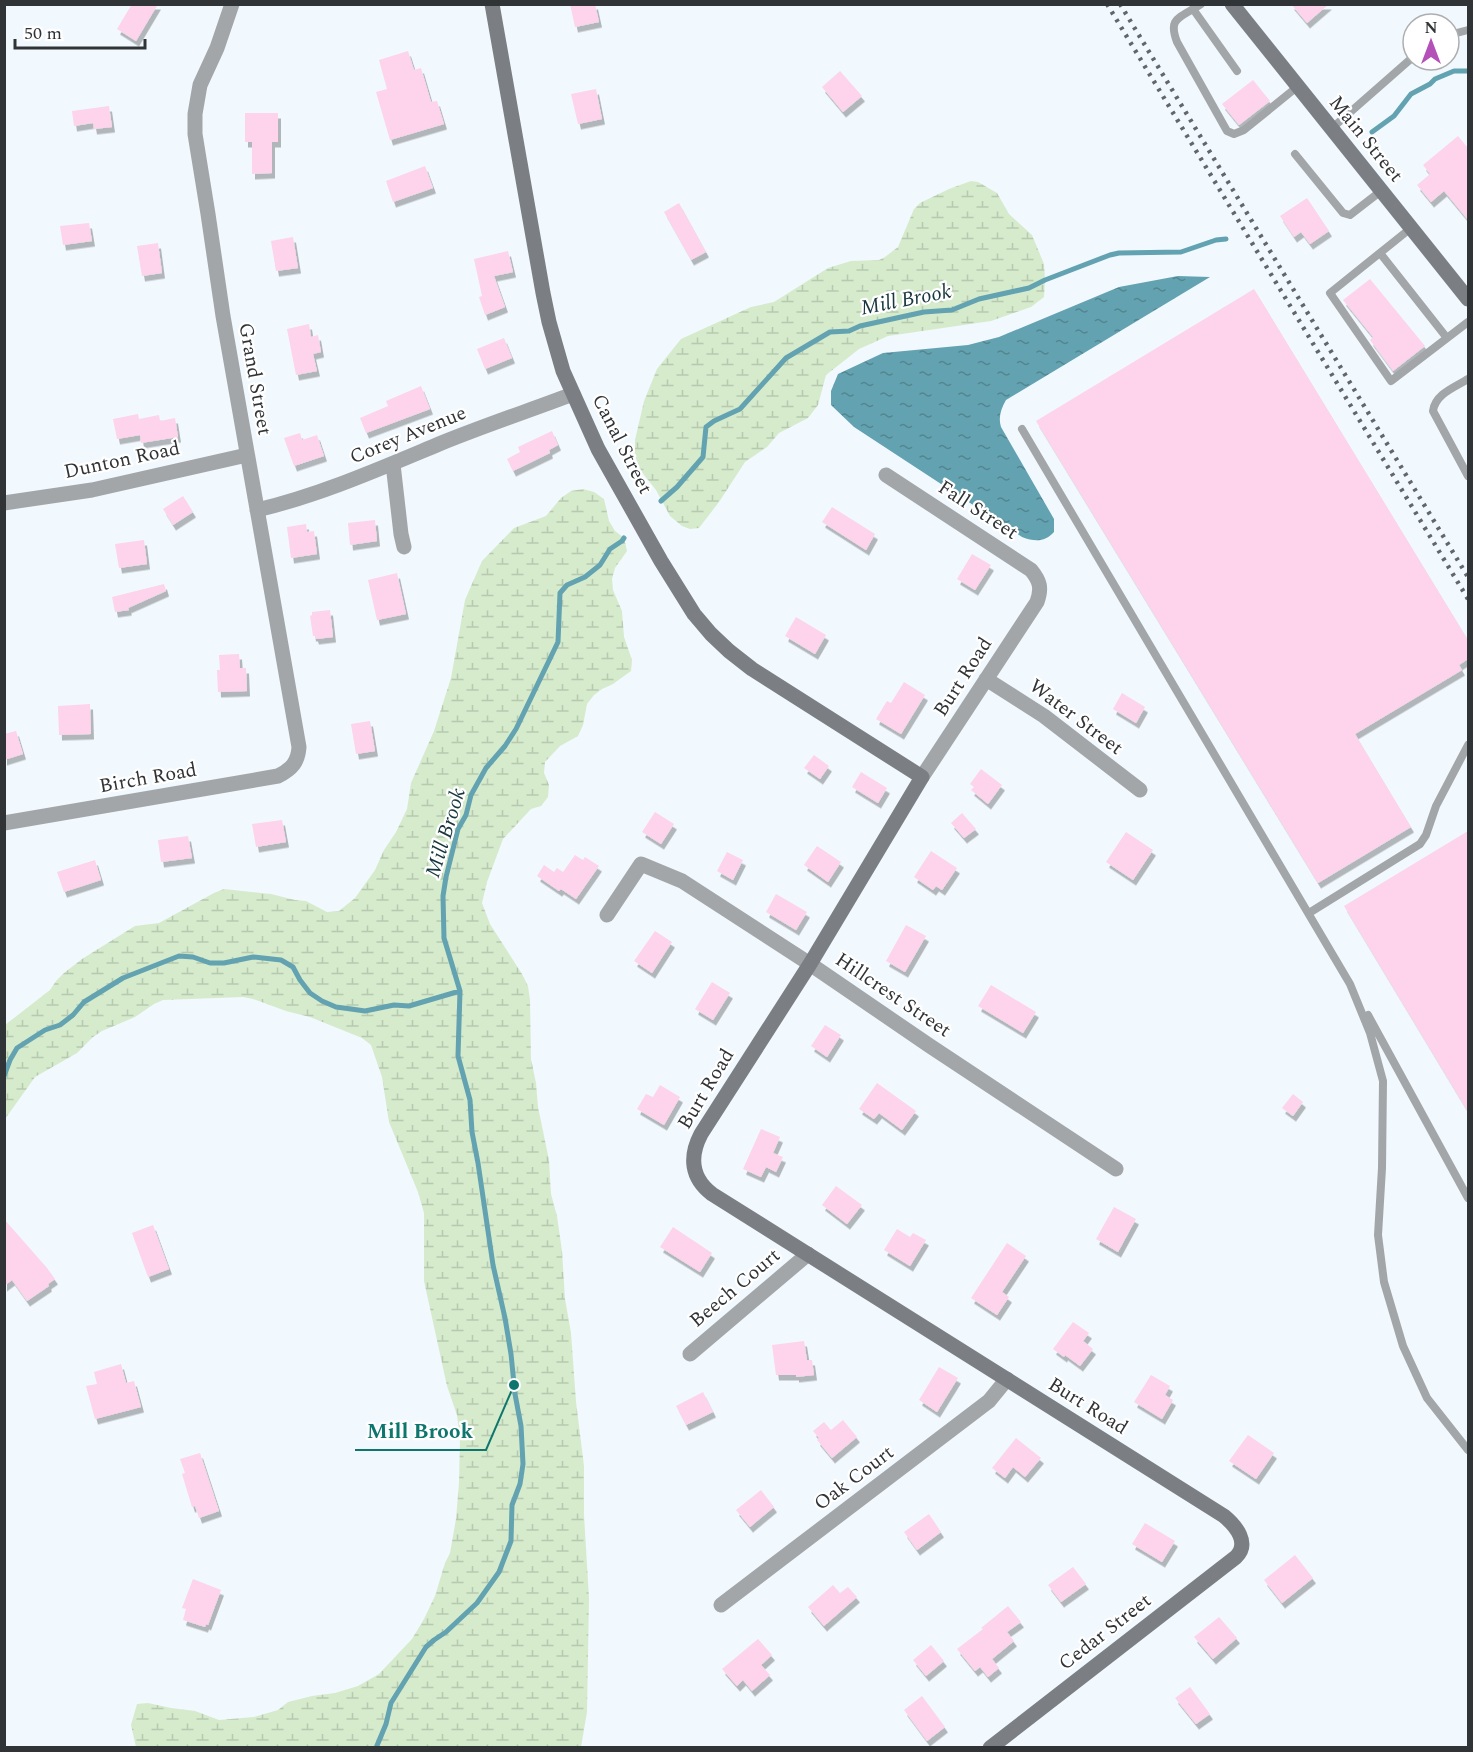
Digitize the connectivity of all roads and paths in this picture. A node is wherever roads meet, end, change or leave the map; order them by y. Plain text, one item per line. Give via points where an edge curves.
1 (232, 4) edge
2 (492, 4) edge
3 (1232, 4) edge
4 (1197, 7) edge
5 (1401, 68) edge
6 (1237, 71) dead end
7 (1297, 87) junction
8 (1331, 129) junction
9 (1295, 154) dead end
10 (1381, 191) junction
11 (1411, 228) junction
12 (1380, 253) junction
13 (1468, 299) edge
14 (1468, 322) edge
15 (1447, 338) junction
16 (1468, 379) edge
17 (573, 394) junction
18 (1022, 429) dead end
19 (247, 455) junction
20 (393, 464) junction
21 (886, 475) dead end
22 (1468, 476) edge
23 (4, 503) edge
24 (257, 510) junction
25 (404, 548) dead end
26 (1041, 585) joint
27 (986, 680) junction
28 (1468, 745) edge
29 (295, 765) joint
30 (922, 777) junction
31 (1140, 790) dead end
32 (4, 823) edge
33 (1309, 913) junction
34 (607, 915) dead end
35 (810, 964) junction
36 (1350, 984) junction
37 (1116, 1169) dead end
38 (1468, 1198) edge
39 (808, 1254) junction
40 (690, 1354) dead end
41 (1007, 1379) junction
42 (1468, 1450) edge
43 (1242, 1546) joint
44 (721, 1605) dead end
45 (990, 1748) edge

1 - 19 street, Grand Street via 201,85 194,124
2 - 17 street, Canal Street via 549,322
3 - 7 street, Main Street
4 - 6 lane
4 - 7 lane via 1173,23 1172,30 1227,131 1234,134 1244,130
5 - 8 lane
7 - 8 street, Main Street
8 - 10 street, Main Street
9 - 10 lane via 1343,213 1350,214
10 - 11 street, Main Street
11 - 12 lane
11 - 13 street, Main Street
12 - 15 lane
12 - 15 lane via 1330,293 1391,381
14 - 15 lane
16 - 22 lane via 1437,399 1432,411
17 - 20 street, Corey Avenue
17 - 30 street, Canal Street via 598,449 677,589 711,634 752,669
18 - 33 lane
19 - 23 street, Dunton Road via 92,490
19 - 24 street, Grand Street
20 - 24 street, Corey Avenue via 306,498
20 - 25 street
21 - 26 street, Fall Street via 1031,570
24 - 29 street, Grand Street via 299,747
26 - 27 street, Burt Road via 1037,602
27 - 30 street, Burt Road
27 - 31 street, Water Street via 1044,716
28 - 33 lane via 1420,844
29 - 32 street, Birch Road via 278,776
30 - 35 street, Burt Road
33 - 36 lane
34 - 35 street, Hillcrest Street via 641,864 682,881
35 - 37 street, Hillcrest Street
35 - 39 street, Burt Road via 709,1120 693,1153 695,1174 704,1188
36 - 38 lane
36 - 42 lane via 1370,1032 1383,1082 1378,1235 1384,1282 1403,1346 1426,1398
39 - 40 street, Beech Court
39 - 41 street, Burt Road
41 - 43 street, Burt Road via 1224,1516 1236,1528
41 - 44 street, Oak Court via 992,1399
43 - 45 street, Cedar Street via 1236,1557

